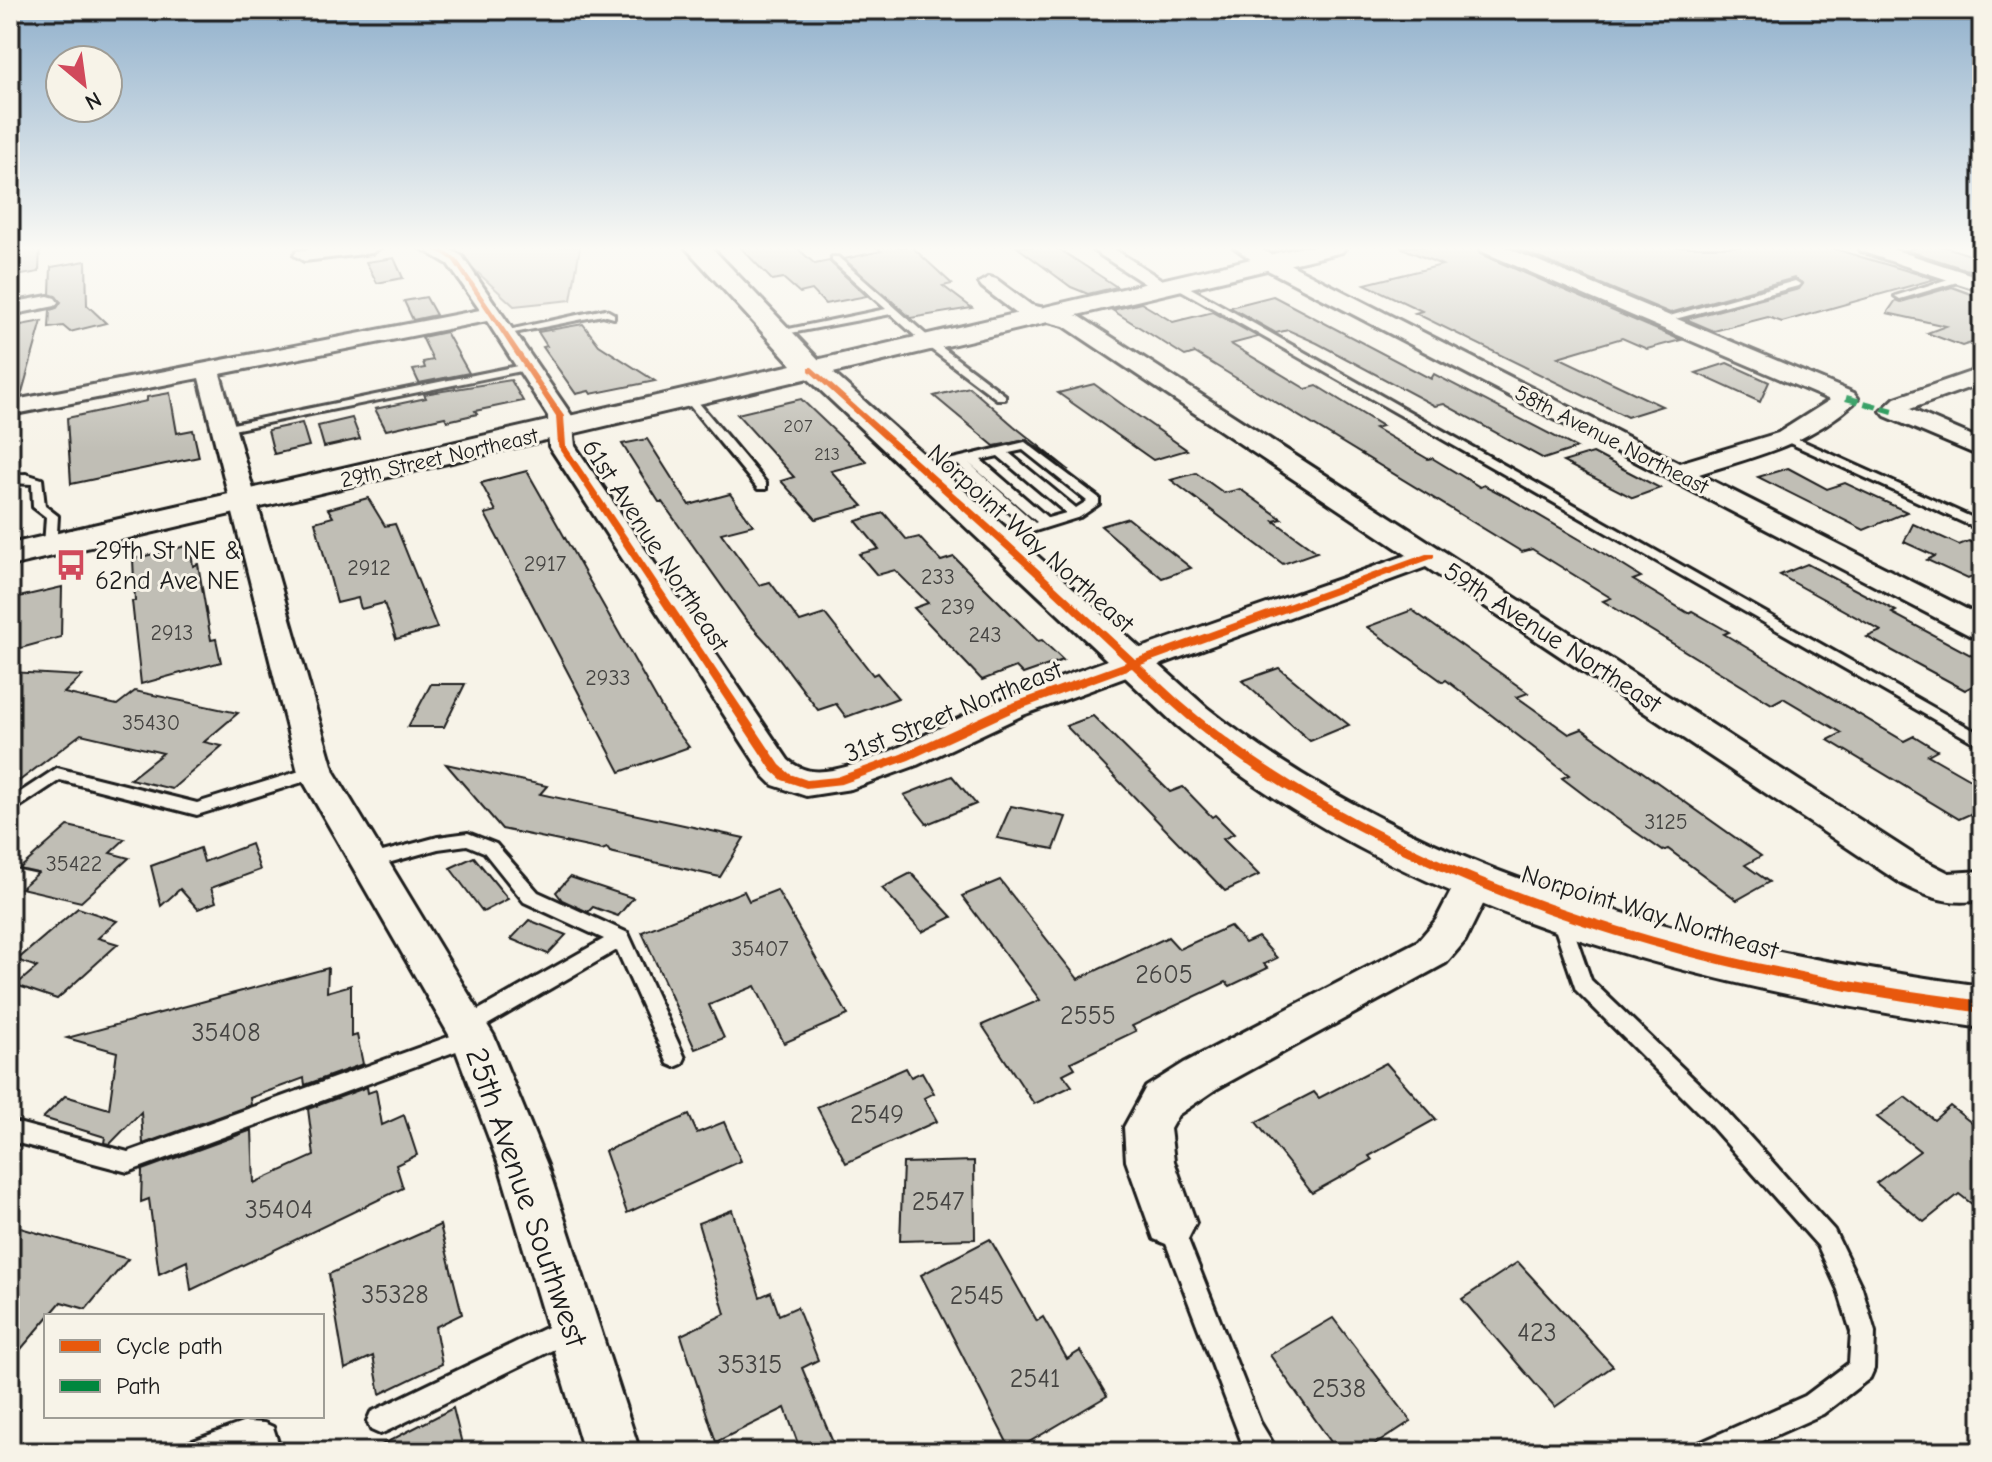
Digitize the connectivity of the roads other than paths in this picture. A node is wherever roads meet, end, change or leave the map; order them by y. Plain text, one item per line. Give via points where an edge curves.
1 (494, 315) edge
2 (574, 315) edge
3 (761, 315) edge
4 (872, 315) edge
5 (898, 315) edge
6 (1044, 315) edge
7 (1053, 315) edge
8 (1222, 315) edge
9 (1371, 315) edge
10 (1649, 315) edge
11 (1678, 315) edge
12 (1660, 320) junction
13 (499, 323) junction
14 (779, 334) junction
15 (928, 342) junction
16 (527, 367) junction
17 (812, 369) junction
18 (208, 370) junction
19 (1982, 375) edge
20 (1001, 397) dead end
21 (689, 398) junction
22 (10, 408) edge
23 (563, 428) junction
24 (223, 429) junction
25 (1789, 439) junction
26 (1982, 449) edge
27 (999, 451) junction
28 (951, 463) junction
29 (1677, 472) junction
30 (10, 479) edge
31 (762, 486) dead end
32 (243, 504) junction
33 (1075, 514) junction
34 (1982, 527) edge
35 (1027, 530) junction
36 (51, 546) junction
37 (10, 555) edge
38 (1430, 556) junction
39 (1982, 629) edge
40 (1135, 663) junction
41 (1982, 742) edge
42 (316, 772) junction
43 (806, 784) joint
44 (10, 807) edge
45 (370, 862) junction
46 (1476, 880) junction
47 (1969, 887) edge
48 (1558, 911) junction
49 (621, 938) junction
50 (1982, 1007) edge
51 (469, 1032) junction
52 (675, 1058) dead end
53 (10, 1131) edge
54 (1171, 1223) joint
55 (573, 1327) junction
56 (380, 1421) dead end
57 (196, 1452) edge
58 (268, 1452) edge
59 (612, 1452) edge
60 (1265, 1452) edge
61 (1708, 1452) edge

1 - 13 street, 61st Avenue Northeast
2 - 13 lane
3 - 14 main road, Norpoint Way Northeast
4 - 14 lane
5 - 15 lane
6 - 15 street, 29th Street Northeast
7 - 38 street, 59th Avenue Northeast via 1071,321
8 - 41 lane
9 - 29 street, 58th Avenue Northeast
10 - 12 street
11 - 12 lane
12 - 25 street via 1846,398 1820,423
13 - 16 street, 61st Avenue Northeast
13 - 18 street
14 - 17 main road, Norpoint Way Northeast
15 - 17 street, 29th Street Northeast
15 - 20 lane
16 - 23 street, 61st Avenue Northeast
16 - 24 lane
17 - 21 main road, 29th Street Northeast
17 - 28 street, Norpoint Way Northeast
18 - 22 street
18 - 24 street, 25th Avenue Southwest
19 - 26 street via 1893,411
21 - 23 main road, 29th Street Northeast
21 - 31 lane
23 - 32 main road, 29th Street Northeast
23 - 43 street, 61st Avenue Northeast via 562,446 776,768
24 - 32 street, 25th Avenue Southwest
25 - 29 street
25 - 34 lane
27 - 28 lane
27 - 33 lane
27 - 33 lane via 1030,447 1095,501
28 - 35 street, Norpoint Way Northeast
29 - 39 street, 58th Avenue Northeast
30 - 36 lane via 38,482 39,507 52,516
32 - 36 main road, 29th Street Northeast
32 - 42 street, 25th Avenue Southwest
33 - 35 lane
35 - 40 street, Norpoint Way Northeast
36 - 37 main road, 29th Street Northeast
38 - 40 street, 31st Street Northeast
38 - 47 street, 59th Avenue Northeast via 1896,862 1926,879
40 - 43 street, 31st Street Northeast via 1011,708 905,757 838,781
40 - 46 street, Norpoint Way Northeast via 1233,749 1320,806
42 - 44 lane via 197,809 57,774
42 - 45 street, 25th Avenue Southwest
45 - 49 lane via 468,839 490,848 531,897
45 - 51 street, 25th Avenue Southwest
46 - 48 street, Norpoint Way Northeast
46 - 54 street via 1451,930 1432,952 1162,1101 1147,1127 1150,1161
48 - 50 street, Norpoint Way Northeast via 1796,978
48 - 61 lane via 1583,984 1742,1142 1826,1238 1850,1288 1863,1332 1861,1369 1814,1405
49 - 51 lane
49 - 52 lane
51 - 53 lane via 128,1162
51 - 55 street, 25th Avenue Southwest via 523,1165
54 - 60 lane via 1250,1431
55 - 56 lane
55 - 59 street, 25th Avenue Southwest
57 - 58 lane via 245,1435 264,1436

